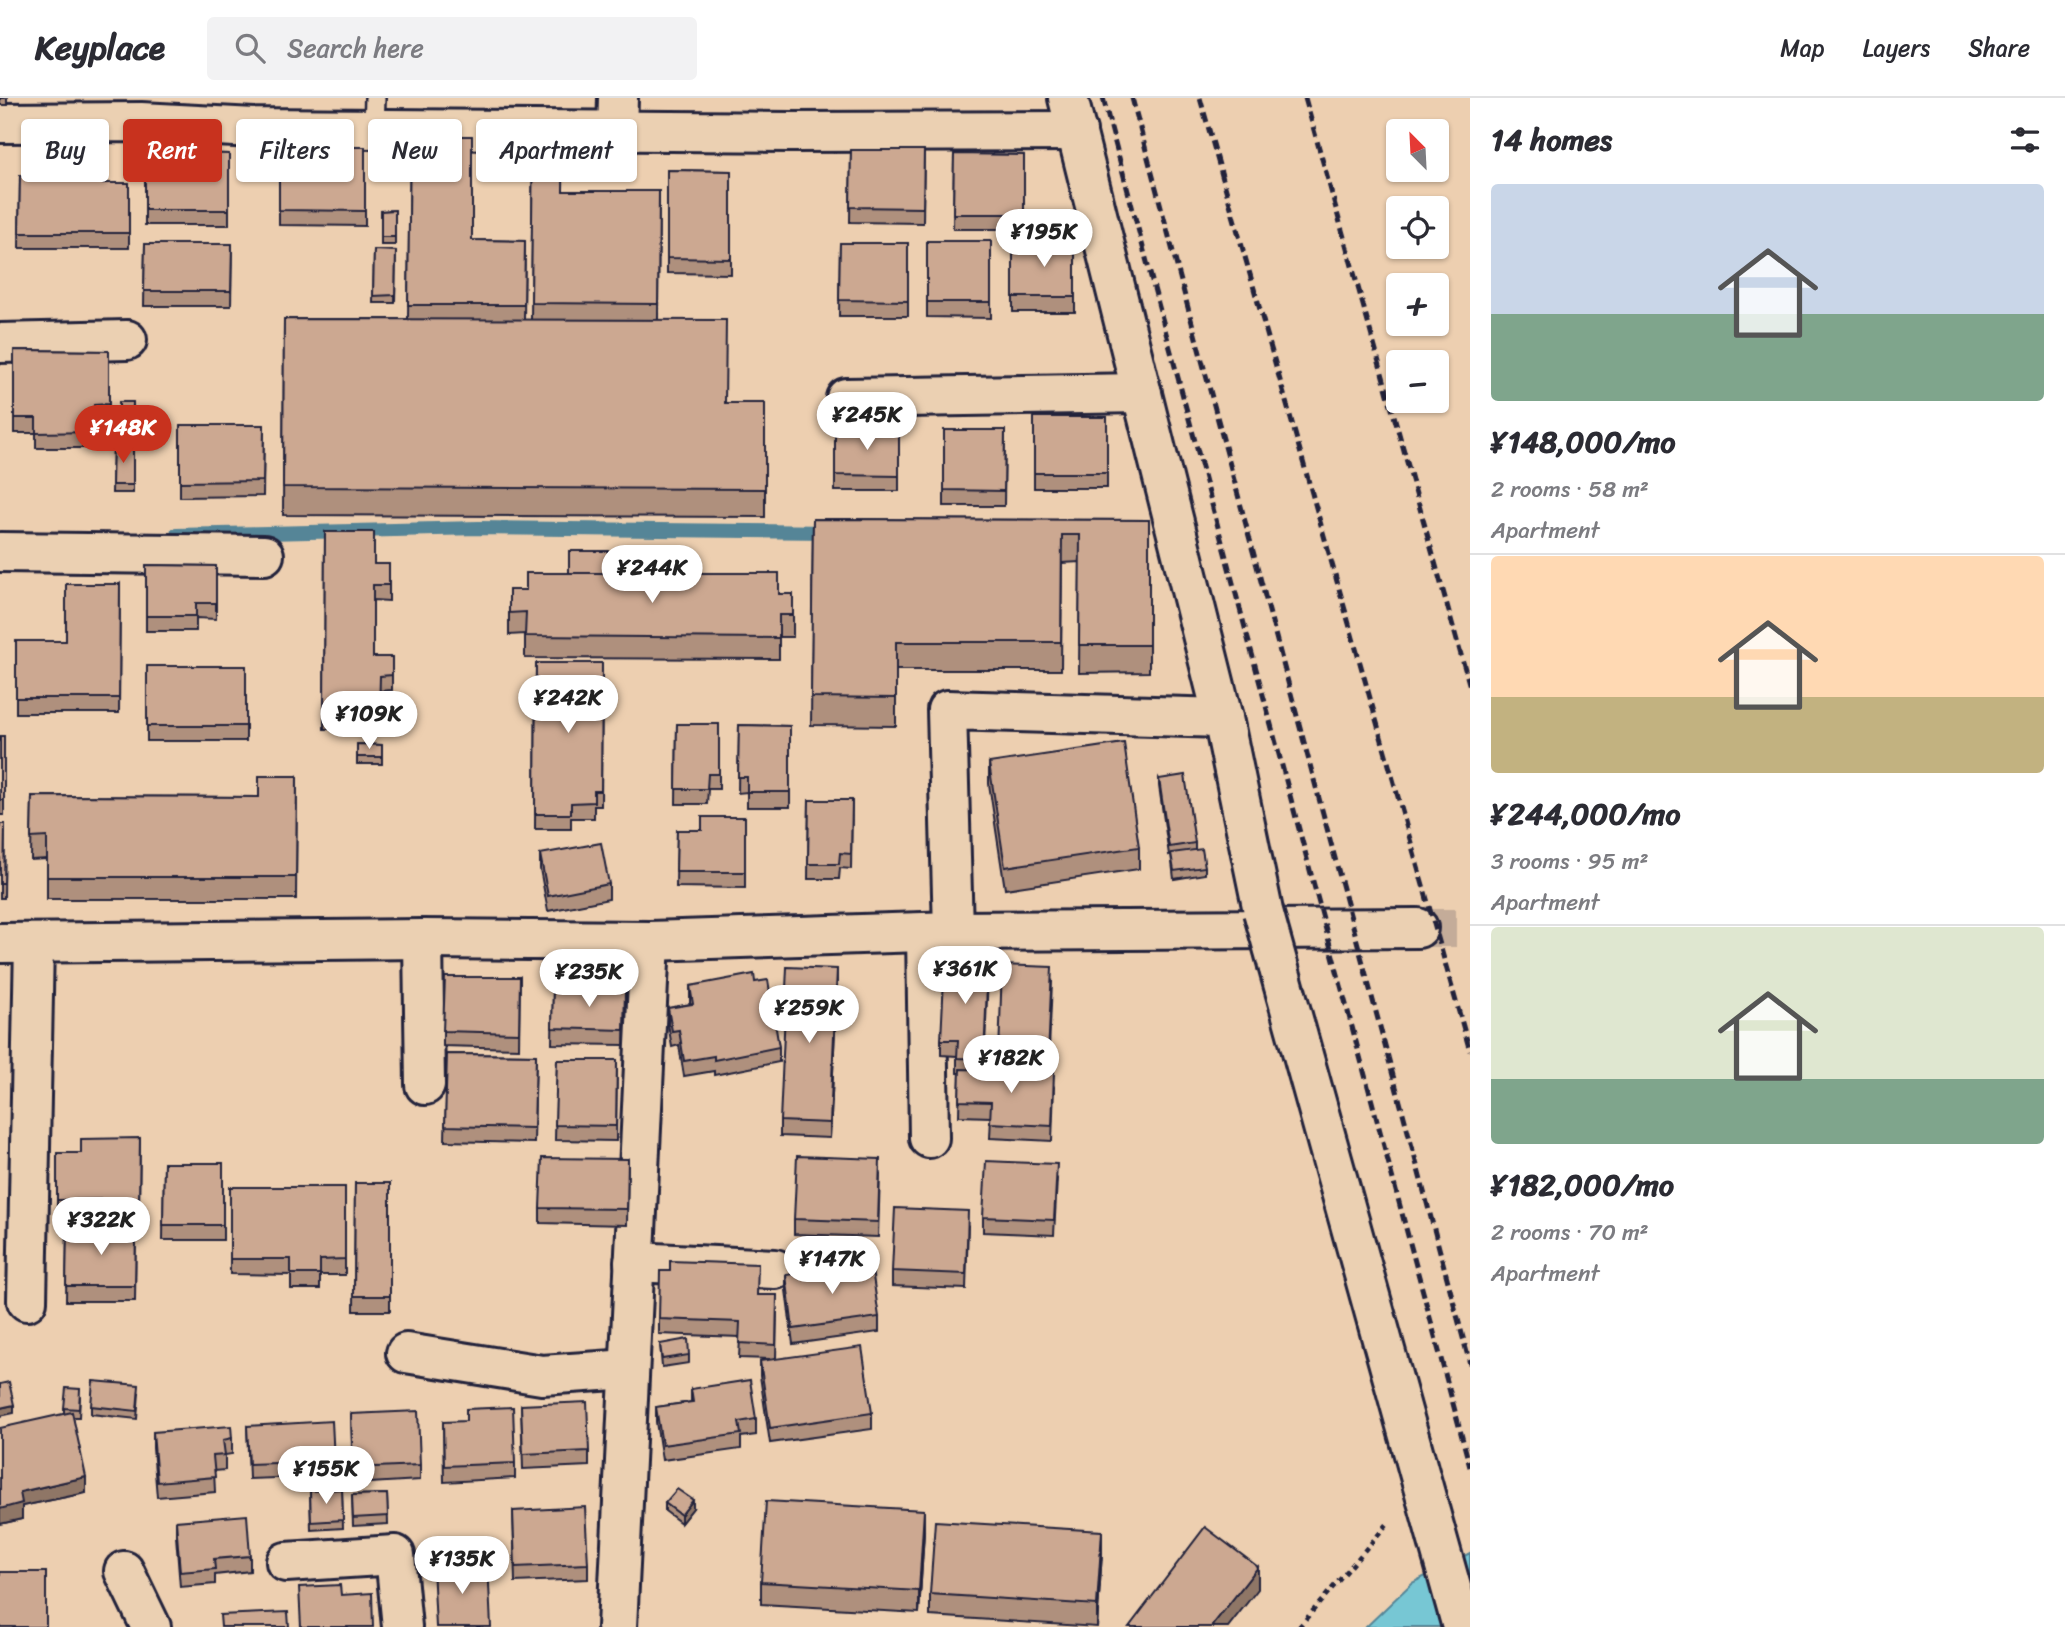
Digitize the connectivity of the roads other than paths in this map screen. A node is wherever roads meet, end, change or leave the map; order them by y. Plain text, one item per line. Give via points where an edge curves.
1 (141, 110) edge
2 (375, 113) edge
3 (617, 114) edge
4 (1072, 115) edge
5 (0, 123) edge
6 (127, 340) dead end
7 (0, 344) edge
8 (1142, 393) junction
9 (846, 398) dead end
10 (0, 552) edge
11 (264, 555) dead end
12 (1223, 718) junction
13 (1418, 928) tunnel mouth
14 (939, 932) junction
15 (424, 939) junction
16 (650, 941) junction
17 (17, 943) edge
18 (425, 1085) dead end
19 (929, 1138) dead end
20 (634, 1262) junction
21 (775, 1269) dead end
22 (27, 1301) dead end
23 (406, 1353) dead end
24 (629, 1369) junction
25 (286, 1562) dead end
26 (124, 1571) dead end
27 (151, 1627) edge
28 (402, 1627) edge
29 (617, 1627) edge
30 (1462, 1627) edge

1 - 2 street via 254,128
1 - 5 street
2 - 3 street
3 - 4 street
4 - 8 street
6 - 7 street
8 - 9 street
8 - 12 street
10 - 11 street
12 - 14 street via 947,710
12 - 30 street, bridge via 1263,911
13 - 14 street
14 - 16 street
14 - 19 street
15 - 16 street
15 - 17 street
15 - 18 street
16 - 20 street
17 - 22 street
20 - 21 street
20 - 24 street
23 - 24 street via 542,1375
24 - 29 street
25 - 28 street via 395,1555
26 - 27 street

